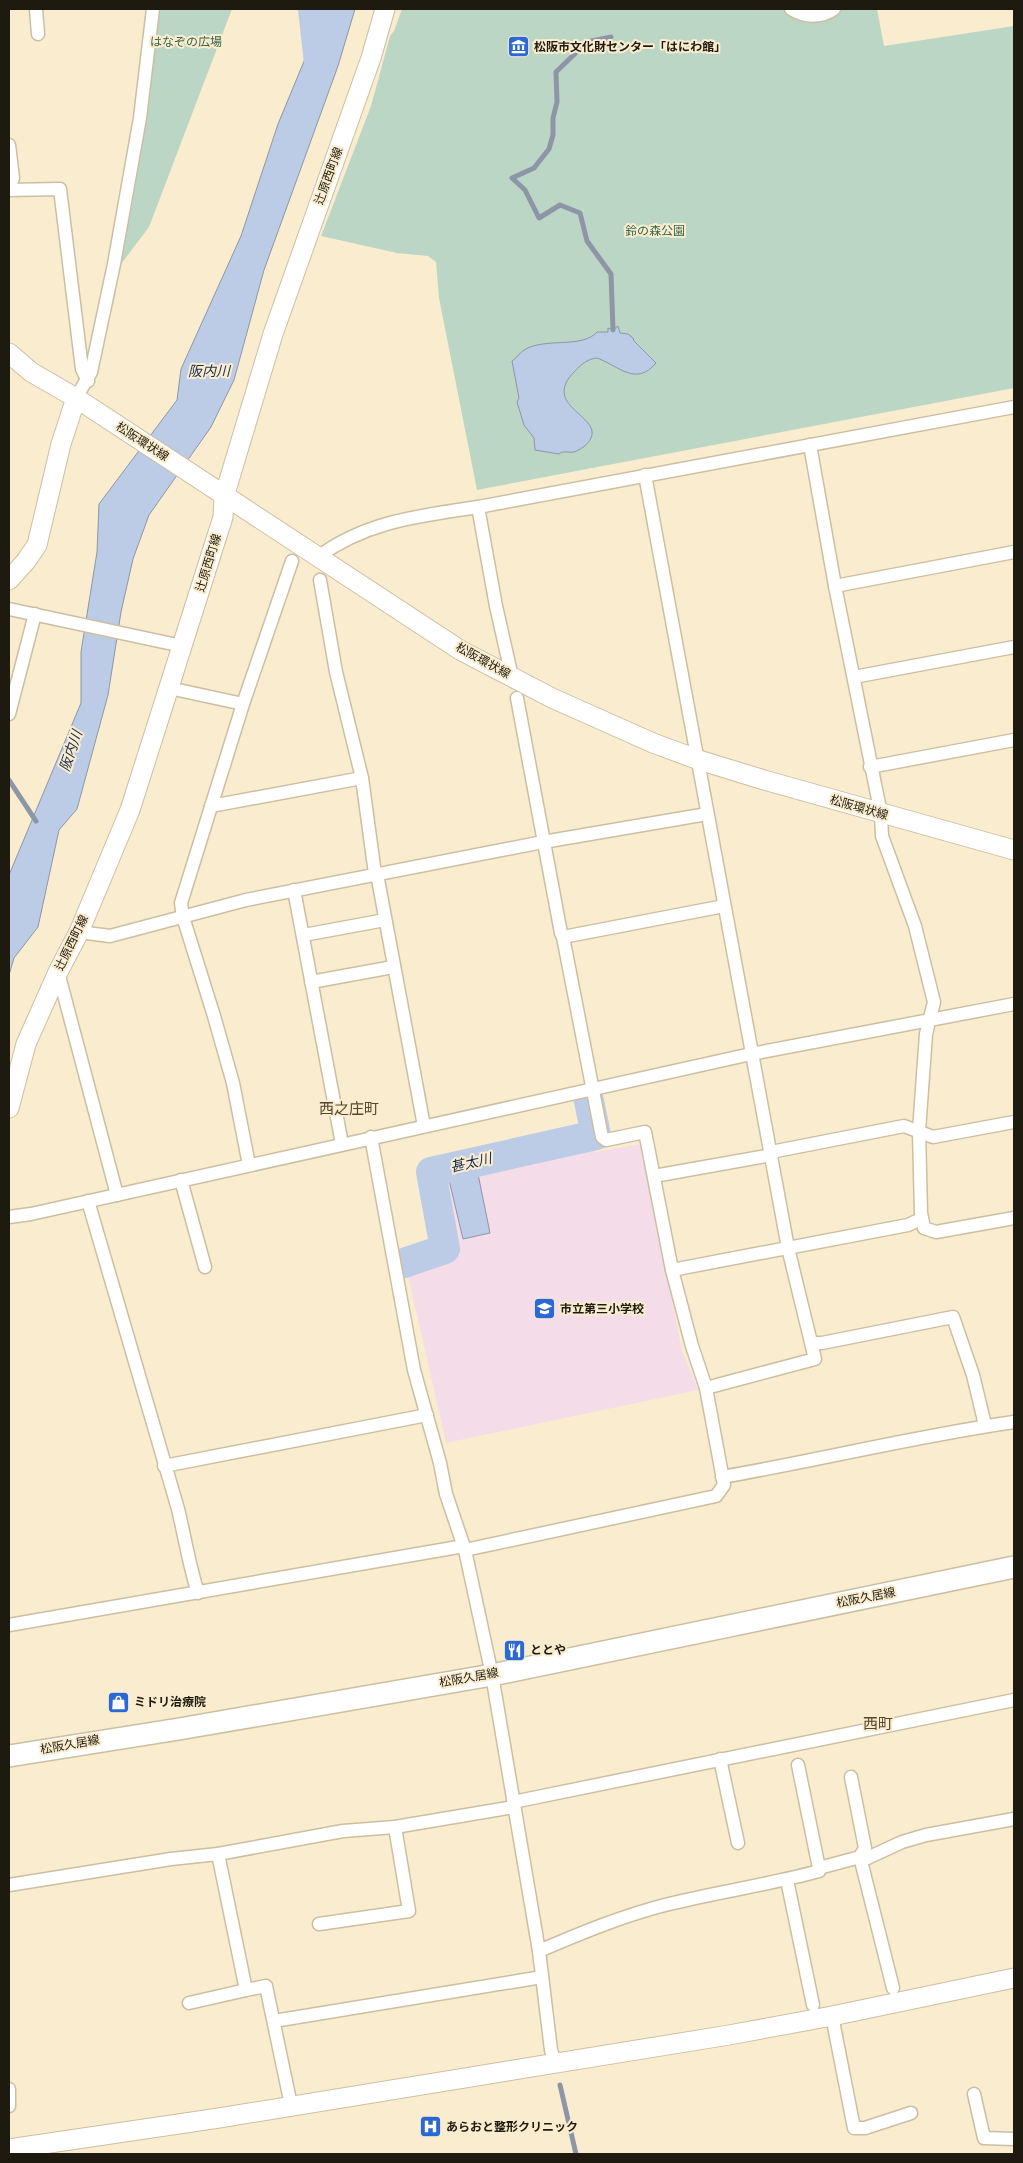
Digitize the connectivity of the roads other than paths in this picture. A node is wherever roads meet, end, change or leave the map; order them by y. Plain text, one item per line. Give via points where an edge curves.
1 (36, 9) edge
2 (153, 9) edge
3 (384, 9) edge
4 (791, 9) edge
5 (834, 9) edge
6 (38, 34) dead end
7 (9, 145) edge
8 (9, 189) edge
9 (9, 353) edge
10 (88, 381) junction
11 (76, 398) junction
12 (1014, 407) edge
13 (810, 445) junction
14 (645, 475) junction
15 (218, 492) junction
16 (478, 506) junction
17 (1014, 552) edge
18 (318, 556) junction
19 (292, 561) dead end
20 (9, 580) edge
21 (320, 580) dead end
22 (835, 586) junction
23 (9, 609) edge
24 (37, 614) junction
25 (176, 645) junction
26 (1014, 647) edge
27 (512, 677) junction
28 (854, 678) junction
29 (169, 688) junction
30 (517, 698) dead end
31 (243, 704) junction
32 (9, 714) edge
33 (1014, 740) edge
34 (699, 760) junction
35 (870, 767) junction
36 (362, 778) junction
37 (211, 806) junction
38 (707, 814) junction
39 (881, 814) junction
40 (543, 842) junction
41 (1014, 850) edge
42 (376, 874) junction
43 (294, 890) junction
44 (724, 906) junction
45 (183, 917) junction
46 (386, 920) junction
47 (79, 932) junction
48 (304, 935) junction
49 (563, 937) junction
50 (393, 967) junction
51 (58, 972) junction
52 (311, 982) junction
53 (1014, 1004) edge
54 (931, 1020) junction
55 (751, 1054) junction
56 (593, 1089) junction
57 (9, 1108) edge
58 (1014, 1122) edge
59 (424, 1126) junction
60 (919, 1131) junction
61 (371, 1137) junction
62 (342, 1144) junction
63 (771, 1154) junction
64 (249, 1165) junction
65 (654, 1176) junction
66 (181, 1180) junction
67 (117, 1195) junction
68 (88, 1201) junction
69 (9, 1217) edge
70 (1014, 1218) edge
71 (921, 1219) junction
72 (788, 1248) junction
73 (205, 1267) dead end
74 (672, 1270) junction
75 (812, 1343) junction
76 (706, 1388) junction
77 (427, 1415) junction
78 (1014, 1422) edge
79 (985, 1425) junction
80 (164, 1466) junction
81 (722, 1477) junction
82 (464, 1548) junction
83 (1014, 1567) edge
84 (198, 1593) junction
85 (9, 1625) edge
86 (492, 1675) junction
87 (1014, 1700) edge
88 (9, 1756) edge
89 (720, 1760) junction
90 (798, 1765) dead end
91 (851, 1777) dead end
92 (513, 1805) junction
93 (1014, 1819) edge
94 (395, 1827) junction
95 (738, 1843) dead end
96 (218, 1854) junction
97 (861, 1859) junction
98 (819, 1868) junction
99 (787, 1880) junction
100 (9, 1885) edge
101 (319, 1924) dead end
102 (539, 1950) junction
103 (542, 1977) junction
104 (1014, 1978) edge
105 (893, 1988) dead end
106 (246, 1990) junction
107 (189, 2003) dead end
108 (812, 2005) dead end
109 (832, 2016) junction
110 (274, 2021) junction
111 (555, 2062) junction
112 (9, 2090) edge
113 (974, 2094) dead end
114 (291, 2105) junction
115 (9, 2106) edge
116 (911, 2113) dead end
117 (1014, 2139) edge
118 (9, 2149) edge

1 - 6 street
2 - 10 street via 136,138 114,264
3 - 15 main road, 辻原西町線 via 371,58
4 - 5 street via 816,16
7 - 8 street via 13,178
8 - 10 street via 60,189 82,370
9 - 11 main road, 松阪環状線 via 31,372
10 - 11 street
11 - 15 main road, 松阪環状線
11 - 20 main road via 61,444 37,545
12 - 13 street
13 - 14 street
13 - 22 street
14 - 16 street
14 - 34 street
15 - 18 main road, 松阪環状線
15 - 25 main road, 辻原西町線 via 223,517
16 - 18 street via 397,520 350,536
16 - 27 street
17 - 22 street
18 - 27 main road, 松阪環状線 via 460,650
19 - 31 street
21 - 36 street via 336,672
22 - 28 street
23 - 24 street
24 - 25 street
24 - 32 street
25 - 29 main road, 辻原西町線
26 - 28 street
27 - 34 main road, 松阪環状線 via 584,713
28 - 35 street
29 - 31 street
29 - 47 main road, 辻原西町線 via 130,810
30 - 40 street
31 - 37 street
33 - 35 street
34 - 38 street
34 - 39 main road, 松阪環状線
35 - 39 street
36 - 37 street
36 - 42 street
37 - 45 street via 181,903
38 - 40 street
38 - 44 street
39 - 41 main road, 松阪環状線
39 - 54 street via 882,836 915,926 934,1002
40 - 42 street
40 - 49 street
42 - 43 street
42 - 46 street
43 - 45 street
43 - 48 street
44 - 49 street
44 - 55 street
45 - 47 street via 110,936
45 - 64 street via 233,1083
46 - 48 street
46 - 50 street
47 - 51 main road, 辻原西町線
48 - 52 street
49 - 56 street
50 - 52 street
50 - 59 street
51 - 57 main road, 辻原西町線 via 26,1044
51 - 67 street
52 - 62 street
53 - 54 street
54 - 55 street
54 - 60 street via 926,1034
55 - 56 street
55 - 63 street
56 - 59 street
56 - 65 street via 602,1137 606,1140 645,1132
58 - 60 street via 933,1137
59 - 61 street
60 - 63 street via 904,1126
60 - 71 street
61 - 62 street
61 - 77 street via 414,1370
62 - 64 street
63 - 65 street
63 - 72 street
64 - 66 street
65 - 74 street
66 - 67 street
66 - 73 street
67 - 68 street
68 - 69 street
68 - 80 street
70 - 71 street via 936,1232 924,1228
71 - 72 street via 908,1225
72 - 74 street
72 - 75 street
74 - 76 street
75 - 76 street via 814,1359
75 - 79 street via 953,1316 973,1375
76 - 81 street
77 - 80 street
77 - 82 street via 446,1494
78 - 79 street
79 - 81 street
80 - 84 street
81 - 82 street via 724,1485 716,1496
82 - 84 street
82 - 86 street
83 - 86 main road, 松阪久居線
84 - 85 street
86 - 88 main road, 松阪久居線
86 - 92 street
87 - 89 street
89 - 92 street
89 - 95 street
90 - 98 street
91 - 97 street via 865,1848
92 - 94 street
92 - 102 street
93 - 97 street via 926,1835
94 - 96 street via 343,1831
94 - 101 street via 409,1911
96 - 100 street
96 - 106 street
97 - 98 street
97 - 105 street
98 - 99 street via 819,1871
99 - 102 street via 664,1905 600,1925
99 - 108 street
102 - 103 street
103 - 110 street
103 - 111 street
104 - 109 main road
106 - 107 street
106 - 110 street via 266,1986
109 - 111 main road
109 - 116 street via 854,2128 865,2128
110 - 114 street
111 - 114 main road
112 - 115 street
113 - 117 street via 984,2138
114 - 118 main road

